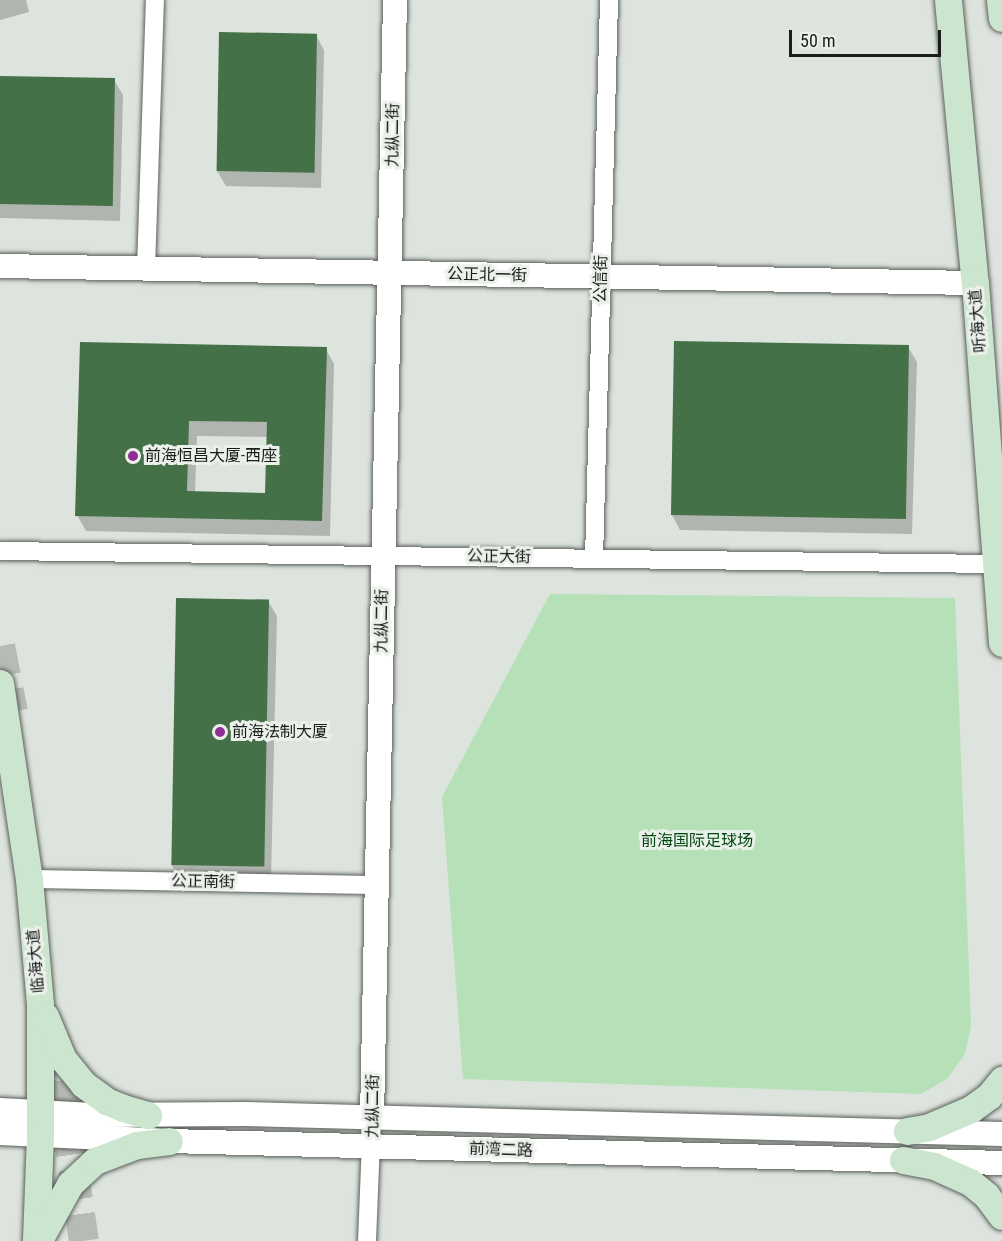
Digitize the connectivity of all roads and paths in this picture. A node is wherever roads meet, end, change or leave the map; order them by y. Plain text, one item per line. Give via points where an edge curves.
1 (155, 0) edge
2 (395, 0) edge
3 (609, 0) edge
4 (948, 0) edge
5 (1000, 0) edge
6 (1002, 18) edge
7 (0, 266) edge
8 (146, 268) junction
9 (390, 273) junction
10 (602, 277) junction
11 (975, 283) junction
12 (0, 550) edge
13 (384, 556) junction
14 (594, 559) junction
15 (998, 564) junction
16 (1002, 643) edge
17 (0, 683) edge
18 (29, 879) junction
19 (377, 885) junction
20 (40, 1004) junction
21 (1002, 1080) edge
22 (0, 1110) edge
23 (148, 1115) junction
24 (372, 1118) junction
25 (40, 1124) junction
26 (907, 1131) junction
27 (0, 1133) edge
28 (1002, 1134) edge
29 (169, 1141) junction
30 (372, 1146) junction
31 (903, 1160) junction
32 (1002, 1162) edge
33 (1002, 1216) edge
34 (37, 1241) edge
35 (367, 1241) edge

1 - 8 street
2 - 9 street, 九纵二街
3 - 10 street, 公信街
4 - 11 main road, 听海大道
5 - 6 main road
7 - 8 street, 公正北一街
8 - 9 street, 公正北一街
9 - 10 street, 公正北一街
9 - 13 street, 九纵二街
10 - 11 street, 公正北一街
10 - 14 street, 公信街
11 - 15 main road, 听海大道
12 - 13 street, 公正大街
13 - 14 street, 公正大街
13 - 19 street, 九纵二街
14 - 15 street, 公正大街
15 - 16 main road, 听海大道
17 - 18 main road, 临海大道
18 - 19 street, 公正南街
18 - 20 main road, 临海大道
19 - 24 street, 九纵二街
20 - 23 main road via 63,1059 83,1084 106,1101
20 - 25 main road, 临海大道
21 - 26 main road via 971,1109 929,1127
22 - 25 street, 前湾二路
23 - 24 street, 前湾二路
23 - 25 street, 前湾二路
24 - 26 street, 前湾二路
24 - 30 street, 九纵二街
25 - 27 street, 前湾二路
25 - 29 street, 前湾二路
25 - 34 main road, 临海大道
26 - 28 street, 前湾二路
29 - 30 street, 前湾二路
29 - 34 main road via 137,1145 95,1161 70,1184
30 - 31 street, 前湾二路
30 - 35 street, 九纵二街
31 - 32 street, 前湾二路
31 - 33 main road via 934,1166 970,1182

